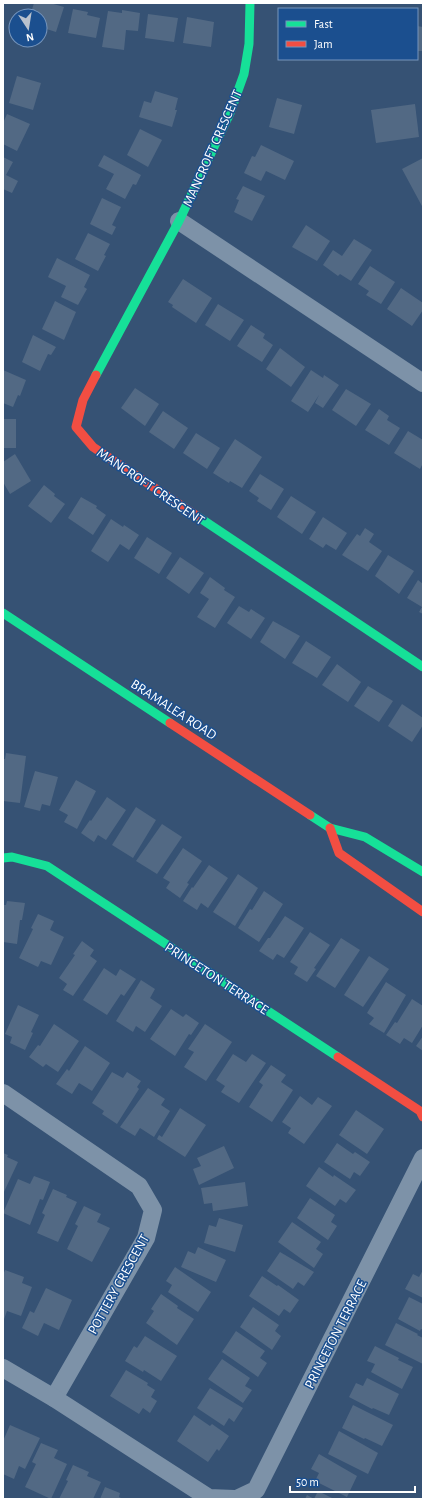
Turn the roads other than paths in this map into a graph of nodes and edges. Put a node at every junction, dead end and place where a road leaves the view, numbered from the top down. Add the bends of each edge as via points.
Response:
1 (250, 3) edge
2 (179, 221) junction
3 (423, 383) edge
4 (3, 613) edge
5 (423, 667) edge
6 (330, 828) junction
7 (3, 858) edge
8 (423, 872) edge
9 (423, 912) edge
10 (3, 1093) edge
11 (423, 1117) edge
12 (423, 1158) edge
13 (3, 1368) edge
14 (54, 1398) junction
15 (235, 1499) edge

1 - 2 street, MANCROFT CRESCENT via 249,44 244,74 230,113
2 - 3 street, MANCROFT CRESCENT
2 - 5 street, MANCROFT CRESCENT via 83,400 76,427 92,447
4 - 6 street, BRAMALEA ROAD
6 - 8 street, BRAMALEA ROAD via 365,837
6 - 9 street via 339,853
7 - 11 street, PRINCETON TERRACE via 12,857 47,866 420,1112
10 - 14 street, POTTERY CRESCENT via 139,1186 153,1210 146,1238
12 - 15 street, PRINCETON TERRACE via 256,1490
13 - 14 street, PRINCETON TERRACE
14 - 15 street, PRINCETON TERRACE via 209,1498

